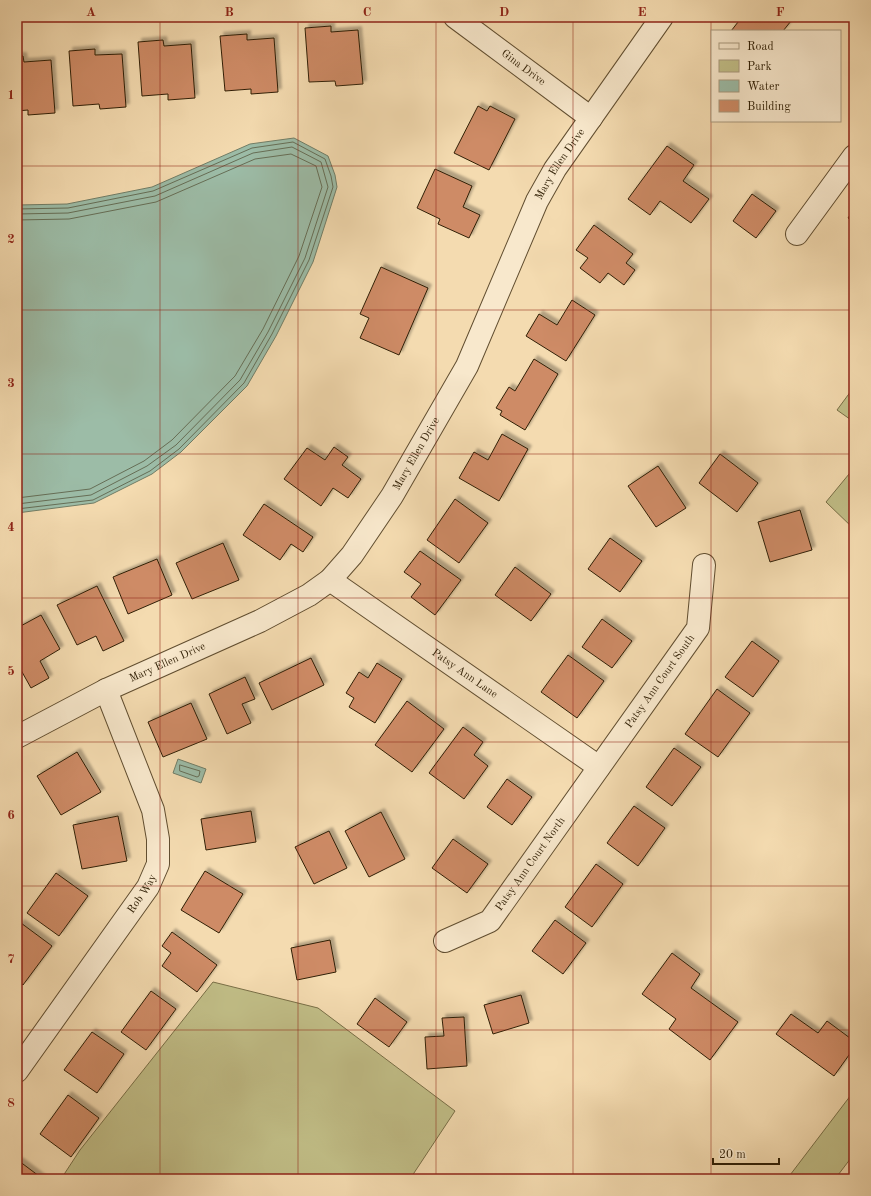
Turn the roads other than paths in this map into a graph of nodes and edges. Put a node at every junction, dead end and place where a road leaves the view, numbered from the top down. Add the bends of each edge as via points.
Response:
1 (455, 17) edge
2 (662, 17) edge
3 (591, 118) junction
4 (854, 156) edge
5 (797, 234) dead end
6 (704, 565) dead end
7 (330, 580) junction
8 (106, 690) junction
9 (17, 737) edge
10 (599, 767) junction
11 (445, 941) dead end
12 (17, 1071) edge

1 - 3 street, Gina Drive
2 - 3 street, Mary Ellen Drive
3 - 7 street, Mary Ellen Drive via 555,169 537,201 467,366 437,420 392,496 352,555
4 - 5 street
6 - 10 street, Patsy Ann Court South via 698,628
7 - 8 street, Mary Ellen Drive via 260,621
7 - 10 street, Patsy Ann Lane
8 - 9 street, Mary Ellen Drive
8 - 12 street, Rob Way via 152,810 158,839 158,864 148,887
10 - 11 street, Patsy Ann Court North via 490,921

